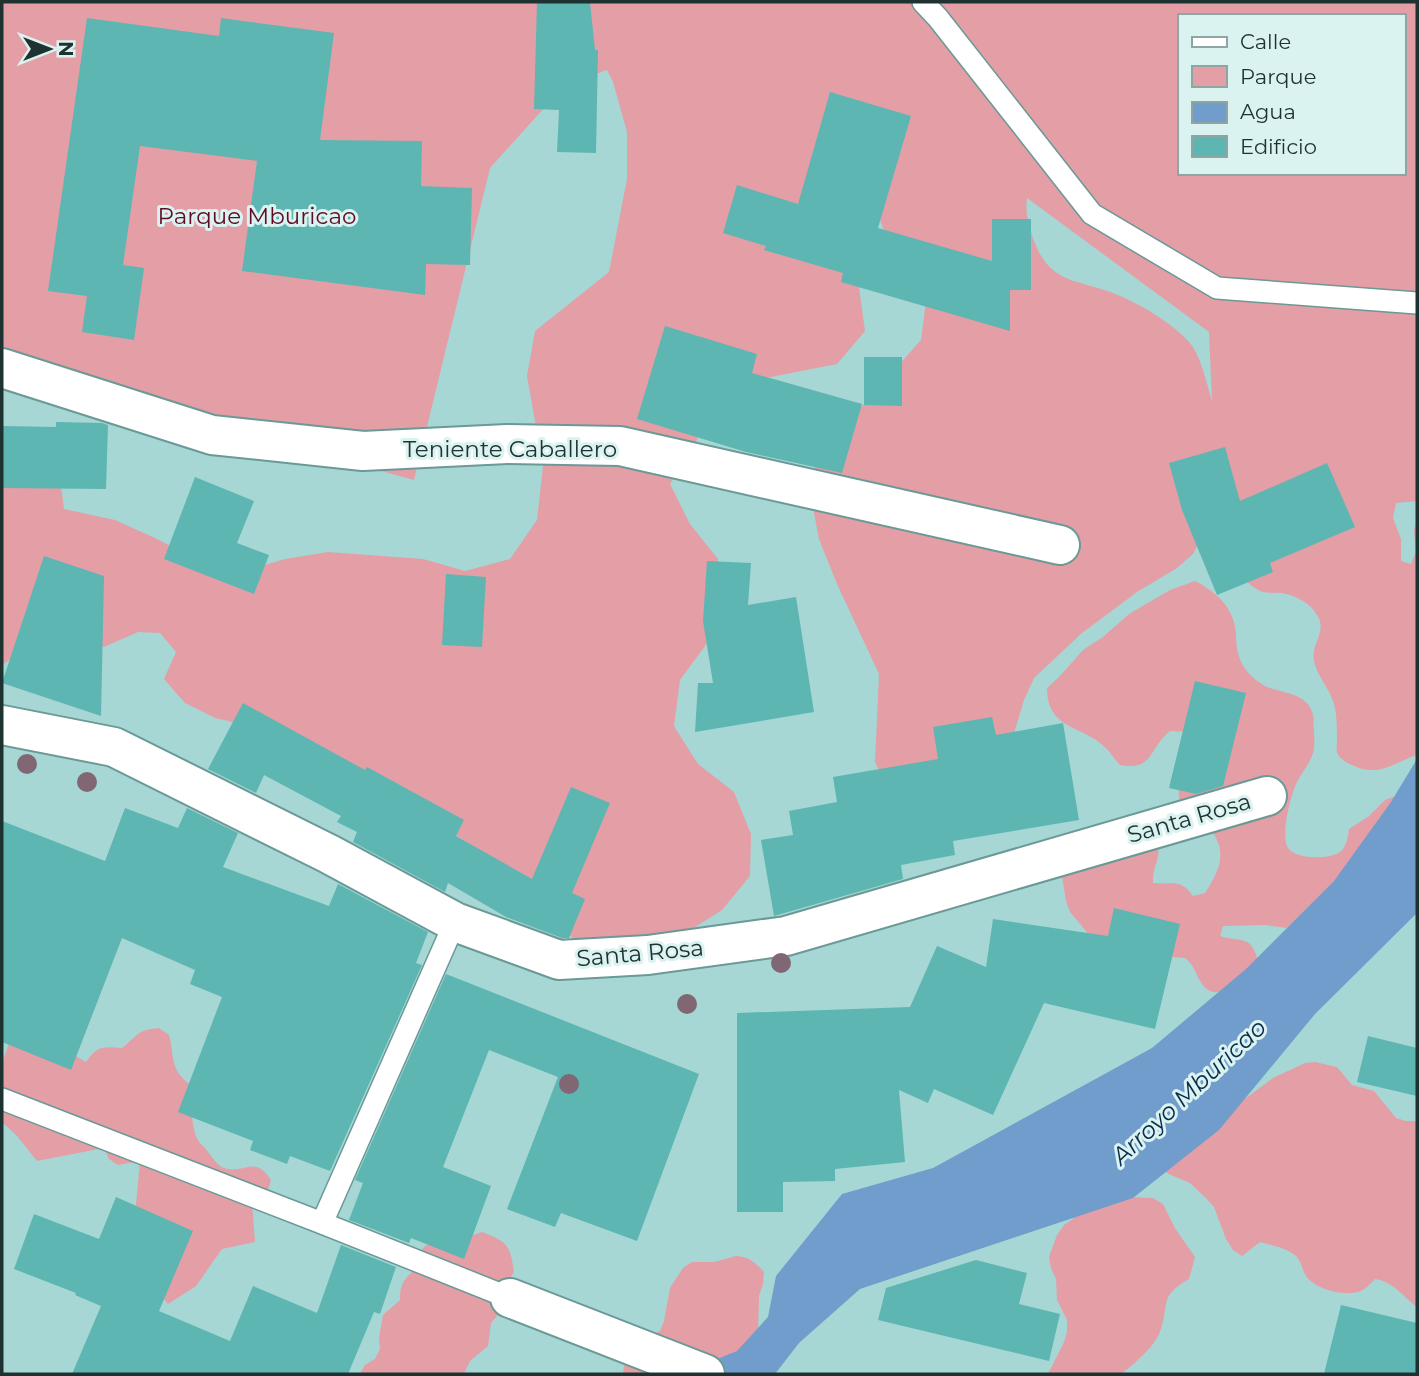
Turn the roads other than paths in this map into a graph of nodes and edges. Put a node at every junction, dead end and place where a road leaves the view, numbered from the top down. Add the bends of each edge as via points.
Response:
1 (923, 2) edge
2 (1417, 303) edge
3 (2, 368) edge
4 (1060, 545) dead end
5 (2, 725) edge
6 (1267, 796) dead end
7 (455, 922) junction
8 (2, 1099) edge
9 (322, 1223) junction
10 (510, 1298) joint
11 (705, 1374) edge

1 - 2 lane via 1091,214 1217,288
3 - 4 street, Teniente Caballero via 212,435 363,451 507,444 620,446
5 - 7 street, Santa Rosa via 114,747
6 - 7 street, Santa Rosa via 786,936 648,955 559,960
7 - 9 lane
8 - 9 lane
9 - 10 lane
10 - 11 street

